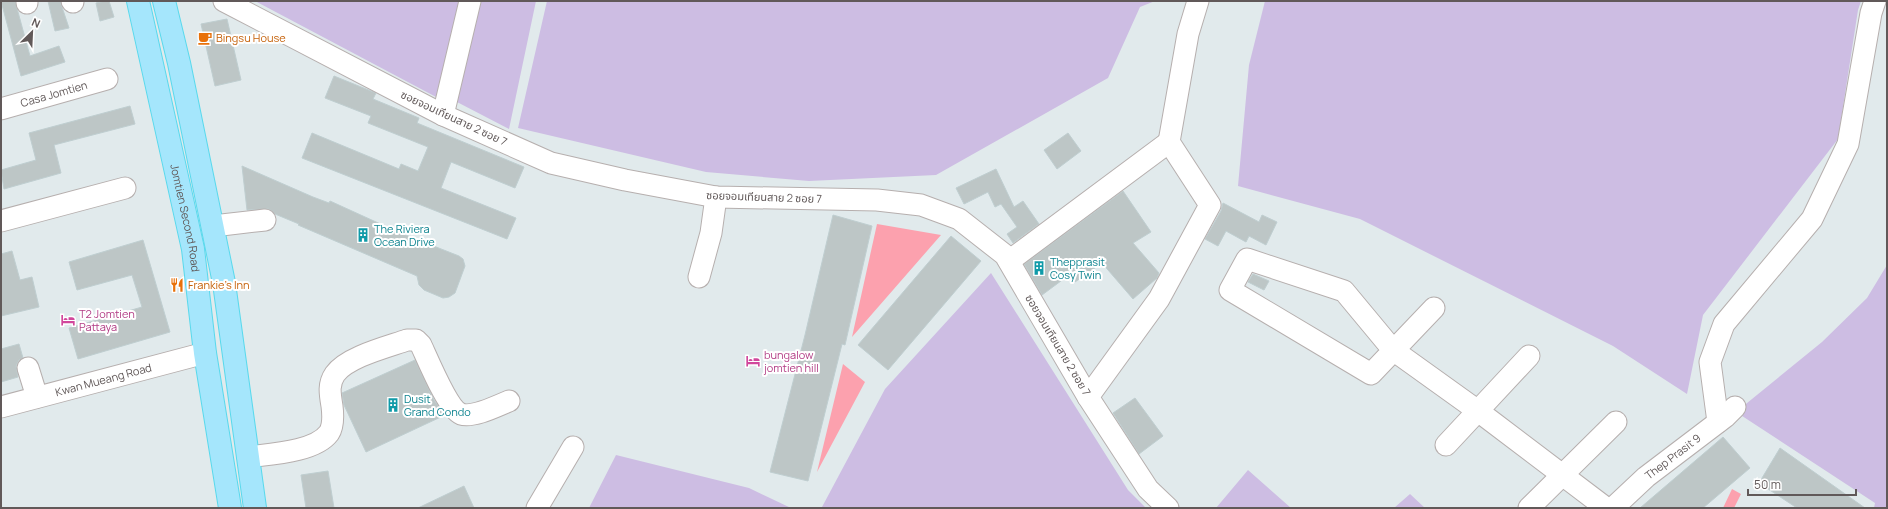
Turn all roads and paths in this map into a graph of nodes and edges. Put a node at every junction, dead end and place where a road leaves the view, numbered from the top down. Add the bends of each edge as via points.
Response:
1 (138, 1) edge
2 (164, 1) edge
3 (224, 1) edge
4 (470, 1) edge
5 (1198, 1) edge
6 (1875, 1) edge
7 (108, 79) dead end
8 (1, 109) edge
9 (443, 115) junction
10 (1168, 142) junction
11 (125, 188) dead end
12 (716, 197) junction
13 (265, 220) dead end
14 (1, 221) edge
15 (213, 226) junction
16 (1009, 261) junction
17 (699, 277) dead end
18 (1434, 308) dead end
19 (1393, 350) junction
20 (205, 353) junction
21 (1529, 356) dead end
22 (28, 368) dead end
23 (38, 397) junction
24 (1088, 397) junction
25 (509, 401) dead end
26 (1735, 406) dead end
27 (1, 407) edge
28 (1478, 411) junction
29 (1616, 422) dead end
30 (1718, 422) junction
31 (1446, 445) dead end
32 (574, 447) dead end
33 (248, 457) junction
34 (1562, 474) junction
35 (230, 508) edge
36 (255, 508) edge
37 (538, 508) edge
38 (1168, 508) edge
39 (1529, 508) edge
40 (1606, 508) edge
41 (1613, 508) edge

1 - 20 main road, Jomtien Second Road via 193,249
2 - 15 main road
3 - 9 street, ซอยจอมเทียนสาย 2 ซอย 7
4 - 9 street
5 - 10 street via 1188,34
6 - 30 street via 1848,144 1812,219 1724,324 1710,362
7 - 8 street, Casa Jomtien
9 - 12 street, ซอยจอมเทียนสาย 2 ซอย 7 via 551,163
10 - 16 street
10 - 24 street via 1210,205 1159,299
11 - 14 street
12 - 16 street, ซอยจอมเทียนสาย 2 ซอย 7 via 877,200 921,205 959,219 1005,255
12 - 17 street via 711,233
13 - 15 street
15 - 33 main road via 224,283
16 - 24 street, ซอยจอมเทียนสาย 2 ซอย 7
18 - 19 street
19 - 19 street via 1344,291 1247,259 1230,290 1371,374
19 - 28 street
20 - 23 street, Kwan Mueang Road
20 - 35 main road, Jomtien Second Road
21 - 28 street
22 - 23 street
23 - 27 street, Kwan Mueang Road
24 - 38 street, ซอยจอมเทียนสาย 2 ซอย 7 via 1148,489
25 - 33 street via 479,413 462,414 452,407 421,345 416,340 406,340 348,363 336,373 329,385 333,419 330,432 319,441 299,450
26 - 30 street, Thep Prasit 9
28 - 31 street
28 - 34 street
29 - 34 street
30 - 41 street, Thep Prasit 9 via 1646,477
32 - 37 street
33 - 36 main road
34 - 39 street
34 - 40 street

